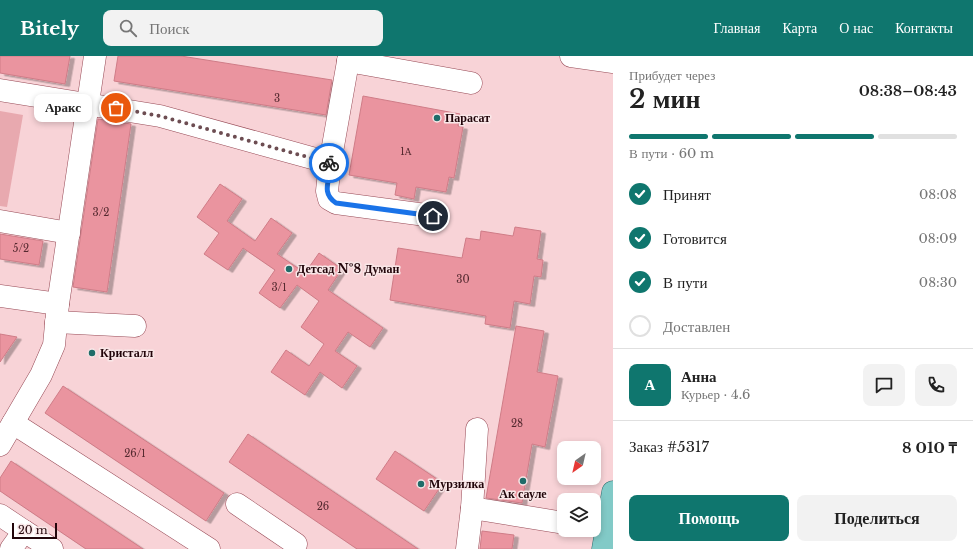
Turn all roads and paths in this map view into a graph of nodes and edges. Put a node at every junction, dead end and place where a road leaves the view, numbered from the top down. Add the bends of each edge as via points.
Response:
1 (95, 56) edge
2 (571, 56) edge
3 (348, 58) edge
4 (613, 62) edge
5 (471, 83) dead end
6 (0, 90) edge
7 (87, 103) junction
8 (330, 163) junction
9 (433, 216) dead end
10 (0, 221) edge
11 (69, 233) junction
12 (0, 296) edge
13 (57, 313) junction
14 (135, 326) dead end
15 (13, 422) junction
16 (477, 429) dead end
17 (0, 445) edge
18 (237, 504) dead end
19 (472, 508) junction
20 (0, 515) edge
21 (557, 522) edge
22 (24, 531) junction
23 (298, 547) edge
24 (11, 549) edge
25 (52, 549) edge
26 (208, 549) edge
27 (467, 549) edge

1 - 7 street
2 - 4 street
3 - 5 street
3 - 8 street
6 - 7 street
7 - 8 street via 160,116
7 - 11 street
8 - 9 street via 327,191 329,198 336,203
10 - 11 street
11 - 13 street
12 - 13 street
13 - 14 street
13 - 15 street via 54,345 42,375
15 - 17 street
15 - 26 street
16 - 19 street
18 - 23 street
19 - 21 street
19 - 27 street
20 - 22 street
22 - 24 street
22 - 25 street

